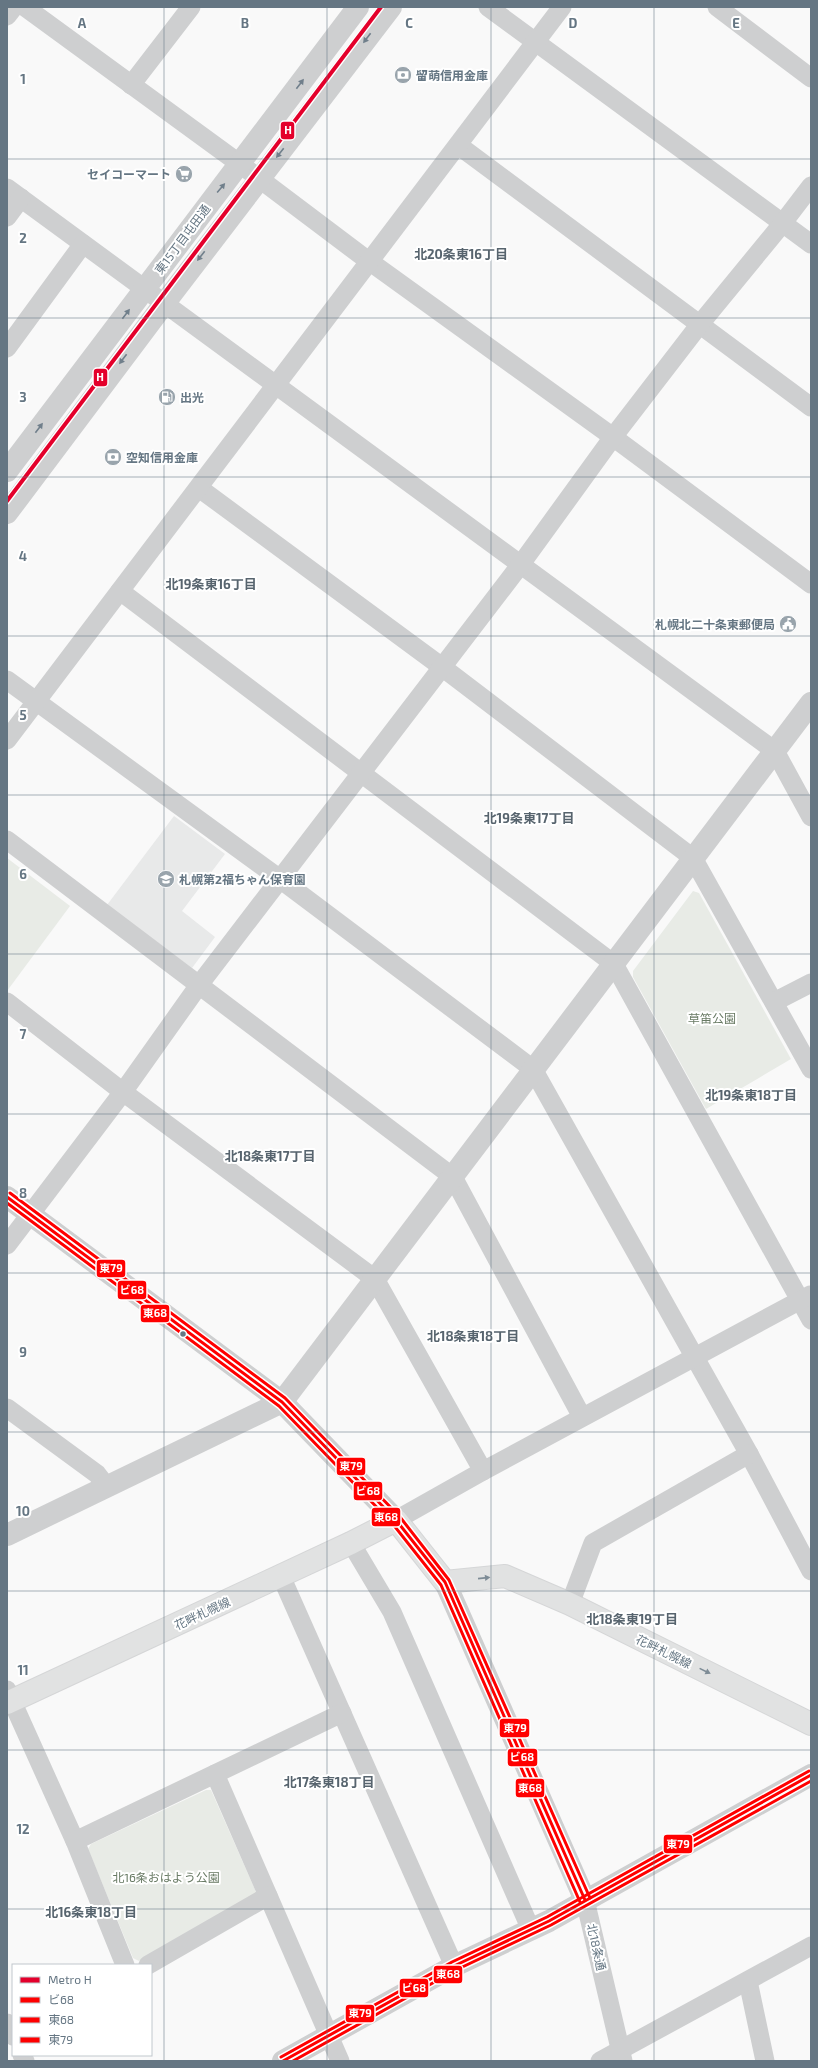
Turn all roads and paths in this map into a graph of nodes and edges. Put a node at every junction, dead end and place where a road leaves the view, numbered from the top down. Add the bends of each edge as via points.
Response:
1 (14, 7) edge
2 (25, 7) edge
3 (191, 7) edge
4 (358, 7) edge
5 (391, 7) edge
6 (488, 7) edge
7 (562, 7) edge
8 (717, 7) edge
9 (7, 16) edge
10 (535, 42) junction
11 (811, 78) edge
12 (131, 85) junction
13 (458, 145) junction
14 (240, 164) junction
15 (260, 179) junction
16 (811, 186) edge
17 (14, 193) edge
18 (7, 217) edge
19 (782, 224) junction
20 (84, 244) junction
21 (811, 244) edge
22 (369, 261) junction
23 (145, 289) junction
24 (164, 304) junction
25 (700, 324) junction
26 (7, 348) edge
27 (276, 386) junction
28 (811, 407) edge
29 (614, 437) junction
30 (11, 457) edge
31 (199, 488) junction
32 (7, 513) edge
33 (521, 564) junction
34 (811, 584) edge
35 (120, 591) junction
36 (442, 667) junction
37 (7, 680) edge
38 (36, 702) junction
39 (811, 703) edge
40 (7, 740) edge
41 (774, 751) junction
42 (362, 773) junction
43 (811, 817) edge
44 (7, 840) edge
45 (693, 858) junction
46 (280, 880) junction
47 (614, 964) junction
48 (811, 983) edge
49 (199, 985) junction
50 (7, 1002) edge
51 (774, 1002) junction
52 (811, 1068) edge
53 (533, 1069) junction
54 (123, 1092) junction
55 (453, 1177) junction
56 (7, 1198) edge
57 (30, 1215) junction
58 (7, 1245) edge
59 (375, 1279) junction
60 (805, 1297) edge
61 (811, 1320) edge
62 (694, 1356) junction
63 (282, 1402) junction
64 (7, 1408) edge
65 (582, 1417) junction
66 (749, 1454) junction
67 (483, 1471) junction
68 (107, 1487) junction
69 (396, 1520) junction
70 (7, 1535) edge
71 (351, 1543) junction
72 (811, 1571) edge
73 (281, 1576) junction
74 (445, 1582) junction
75 (570, 1604) junction
76 (9, 1698) edge
77 (342, 1713) junction
78 (811, 1724) edge
79 (215, 1774) junction
80 (811, 1774) edge
81 (75, 1841) junction
82 (268, 1896) junction
83 (585, 1900) junction
84 (531, 1930) junction
85 (811, 1946) edge
86 (126, 1964) edge
87 (150, 1964) edge
88 (454, 1966) junction
89 (748, 1980) junction
90 (7, 2023) edge
91 (12, 2034) edge
92 (329, 2036) junction
93 (622, 2055) edge
94 (283, 2061) edge
95 (340, 2061) edge
96 (600, 2061) edge
97 (765, 2061) edge

1 - 9 street
2 - 12 street
3 - 12 street
14 -> 4 street, 東15丁目屯田通
5 -> 15 street, 東15丁目屯田通
6 - 10 street
7 - 10 street
8 - 11 street
10 - 13 street
10 - 19 street
12 - 14 street
13 - 22 street
13 - 25 street
14 - 15 street
23 -> 14 street, 東15丁目屯田通
15 - 22 street
15 -> 24 street, 東15丁目屯田通
16 - 19 street
17 - 18 street
17 - 20 street
19 - 21 street
19 - 25 street
20 - 23 street
20 - 26 street
22 - 27 street
22 - 29 street
23 - 24 street
30 -> 23 street, 東15丁目屯田通
24 - 27 street
24 -> 32 street, 東15丁目屯田通
25 - 28 street
25 - 29 street
27 - 31 street
27 - 33 street
29 - 33 street
29 - 34 street
31 - 35 street
31 - 36 street
33 - 36 street
33 - 41 street
35 - 38 street
35 - 42 street
36 - 42 street
36 - 45 street
37 - 38 street
38 - 40 street
38 - 46 street
39 - 41 street
41 - 43 street
41 - 45 street
42 - 46 street
42 - 47 street
44 - 49 street
45 - 47 street
45 - 51 street
46 - 49 street
46 - 53 street
47 - 53 street
47 - 60 street
48 - 51 street
49 - 54 street
49 - 55 street
50 - 54 street
51 - 52 street
53 - 55 street
53 - 62 street
54 - 57 street
54 - 59 street
55 - 59 street
55 - 65 street
56 - 57 street, 北18条通
57 - 58 street
57 - 63 street, 北18条通
59 - 63 street
59 - 67 street
60 - 61 street
60 - 62 street
62 - 65 street
62 - 66 street
63 - 68 street
63 - 69 street, 北18条通
64 - 68 street via 97,1474
65 - 67 street
66 - 72 street
66 - 75 street via 593,1543
67 - 69 street
68 - 70 street
69 - 71 main road, 花畔札幌線
69 - 74 main road, 北18条通
71 - 73 main road, 花畔札幌線
71 - 84 street via 392,1612
73 - 76 main road, 花畔札幌線
73 - 77 street
74 -> 75 main road, 花畔札幌線 via 505,1576
74 - 83 street, 北18条通
75 -> 78 main road, 花畔札幌線
76 - 81 street
77 - 79 street
77 - 88 street
79 - 81 street
79 - 82 street
80 - 83 street
81 - 86 street
82 - 87 street
82 - 92 street
83 - 84 street
83 - 93 street, 北18条通
84 - 88 street
85 - 89 street
88 - 92 street
89 - 93 street
89 - 97 street
90 - 91 street
92 - 94 street
92 - 95 street
93 - 96 street

